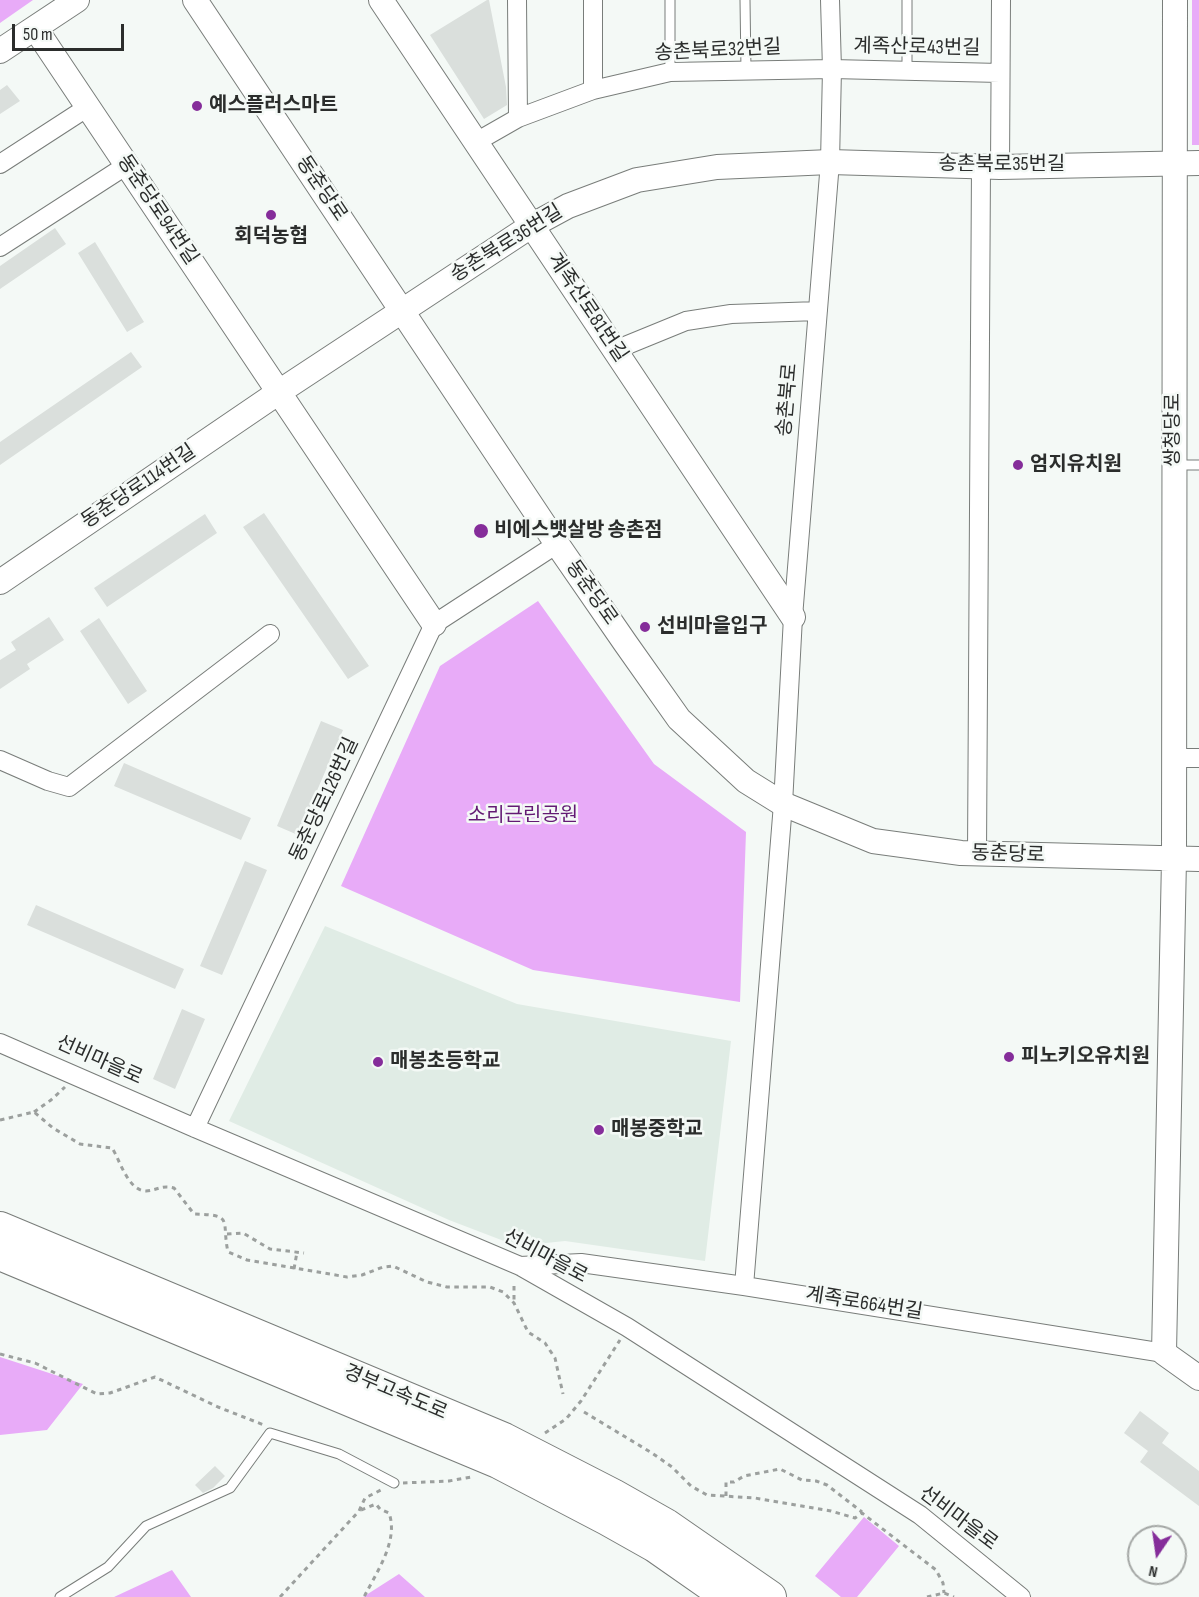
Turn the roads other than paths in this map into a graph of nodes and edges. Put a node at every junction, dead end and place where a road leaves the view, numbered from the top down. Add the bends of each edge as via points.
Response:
1 (77, 0) edge
2 (195, 0) edge
3 (381, 0) edge
4 (517, 0) edge
5 (593, 0) edge
6 (670, 0) edge
7 (746, 0) edge
8 (830, 0) edge
9 (907, 0) edge
10 (1000, 0) edge
11 (1175, 0) edge
12 (35, 28) junction
13 (0, 51) edge
14 (832, 69) junction
15 (746, 70) junction
16 (907, 70) junction
17 (670, 72) junction
18 (1000, 73) junction
19 (593, 90) junction
20 (87, 107) junction
21 (518, 118) junction
22 (476, 142) junction
23 (830, 162) junction
24 (1175, 163) junction
25 (1199, 163) edge
26 (0, 164) edge
27 (127, 165) junction
28 (990, 166) junction
29 (531, 225) junction
30 (0, 247) edge
31 (402, 309) junction
32 (818, 311) junction
33 (615, 350) junction
34 (279, 392) junction
35 (1174, 465) junction
36 (1199, 465) edge
37 (557, 544) junction
38 (0, 582) edge
39 (793, 617) junction
40 (434, 624) junction
41 (270, 634) dead end
42 (1174, 758) junction
43 (1199, 758) edge
44 (0, 760) edge
45 (783, 804) junction
46 (977, 854) junction
47 (1174, 859) junction
48 (1199, 859) edge
49 (0, 1043) edge
50 (195, 1128) junction
51 (0, 1228) edge
52 (0, 1254) edge
53 (520, 1266) junction
54 (744, 1286) junction
55 (1164, 1353) junction
56 (1199, 1378) edge
57 (394, 1483) road end
58 (60, 1597) edge
59 (728, 1597) edge
60 (770, 1597) edge
61 (1022, 1597) edge

1 - 12 main road
2 - 31 main road, 동춘당로
3 - 22 main road, 계족산로81번길
4 - 21 street
5 - 19 street
6 - 17 lane
7 - 15 lane
8 - 14 street, 송촌북로
9 - 16 lane
10 - 18 street, 계족산로43번길
11 - 24 main road, 쌍청당로
12 - 13 main road
12 - 20 main road, 동춘당로94번길
14 - 15 street, 송촌북로32번길
14 - 16 street, 계족산로43번길
14 - 23 street, 송촌북로
15 - 17 street, 송촌북로32번길
16 - 18 street, 계족산로43번길
17 - 19 street, 송촌북로32번길
18 - 28 street, 계족산로43번길
19 - 21 street, 송촌북로32번길
20 - 26 street
20 - 27 main road, 동춘당로94번길
21 - 22 street, 송촌북로32번길
22 - 29 main road, 계족산로81번길
23 - 28 main road, 송촌북로35번길
23 - 29 main road, 송촌북로36번길 via 717,167 637,180 568,206
23 - 32 street, 송촌북로
24 - 25 main road, 송촌북로35번길
24 - 28 main road, 송촌북로35번길
24 - 35 main road, 쌍청당로
27 - 30 street
27 - 34 main road, 동춘당로94번길
28 - 46 street, 계족산로43번길
29 - 31 main road, 송촌북로36번길
29 - 33 main road, 계족산로81번길
31 - 34 main road, 동춘당로114번길
31 - 37 main road, 동춘당로
32 - 33 street via 731,314 686,321
32 - 39 street, 송촌북로
33 - 39 main road, 계족산로81번길
34 - 38 main road, 동춘당로114번길
34 - 40 main road
35 - 36 lane
35 - 42 main road, 쌍청당로
37 - 40 street
37 - 45 main road, 동춘당로 via 679,719 746,781
39 - 45 street, 송촌북로
40 - 50 street, 동춘당로126번길
41 - 44 street via 69,787
42 - 43 street
42 - 47 main road, 쌍청당로
45 - 46 main road, 동춘당로 via 873,841
45 - 54 street, 송촌북로
46 - 47 main road, 동춘당로
47 - 48 main road, 동춘당로
47 - 55 main road, 쌍청당로
49 - 50 street, 선비마을로
50 - 53 street, 선비마을로
51 - 60 highway, 경부고속도로 via 504,1439 666,1525
52 - 59 highway, 경부고속도로 via 498,1462 655,1546
53 - 54 street, 계족로664번길 via 581,1263
53 - 61 street, 선비마을로 via 627,1328 920,1515
54 - 55 street, 계족로664번길
55 - 56 main road, 계족로664번길
57 - 58 lane via 339,1454 270,1433 230,1488 146,1526 108,1567

